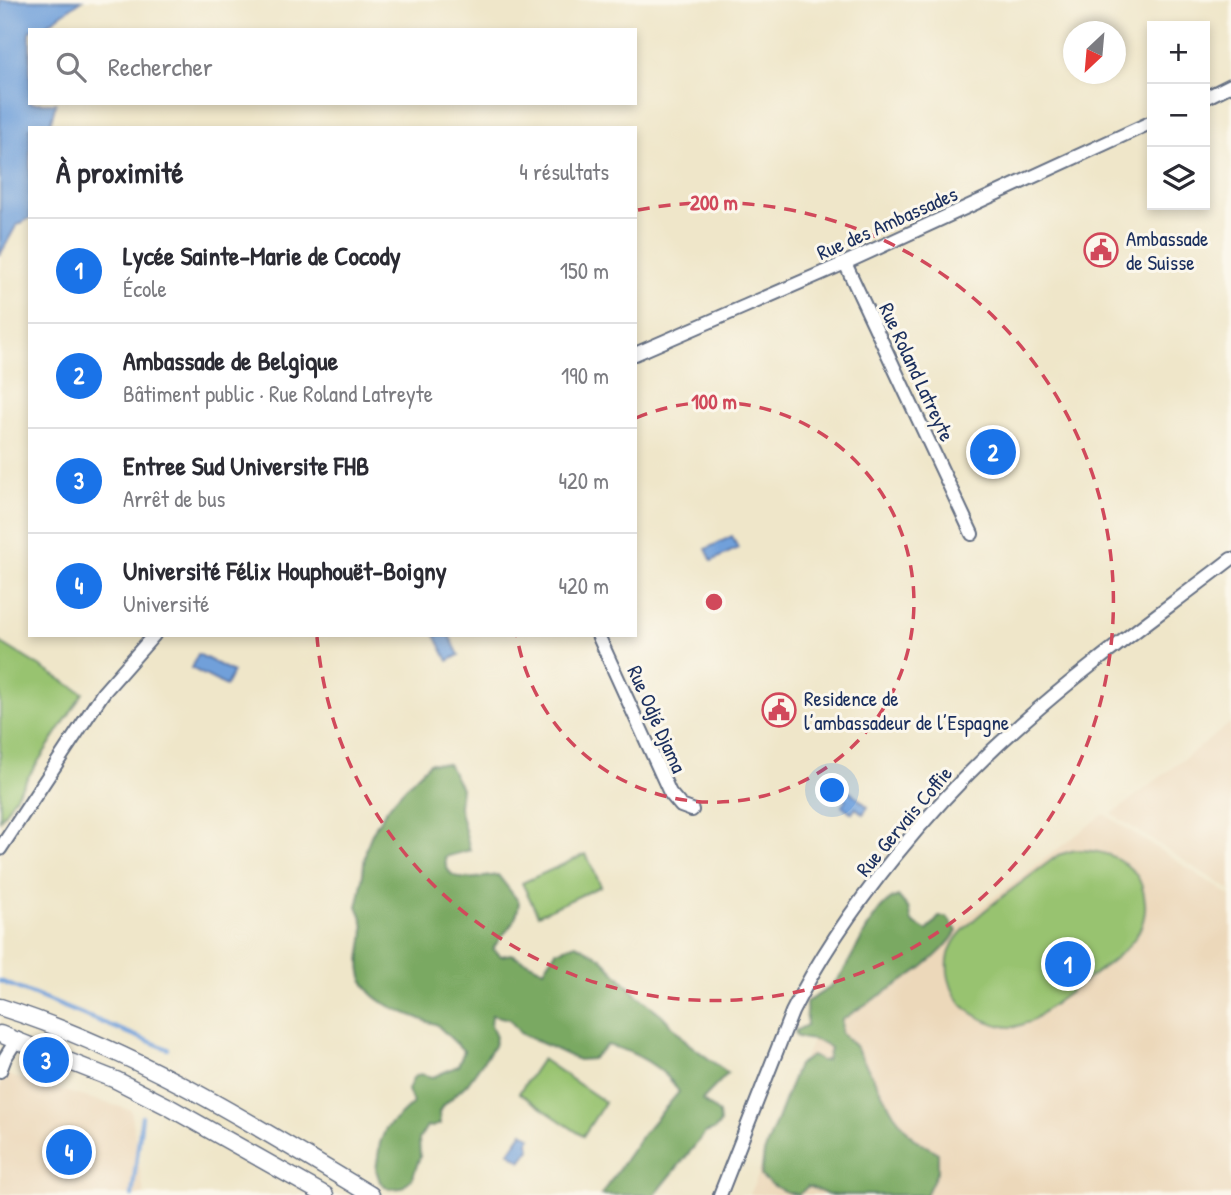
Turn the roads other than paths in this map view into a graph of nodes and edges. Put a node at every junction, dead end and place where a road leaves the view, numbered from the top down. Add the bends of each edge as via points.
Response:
1 (1231, 85) edge
2 (1210, 96) edge
3 (1147, 124) edge
4 (845, 263) junction
5 (637, 353) edge
6 (972, 534) dead end
7 (1231, 559) edge
8 (152, 637) edge
9 (599, 637) edge
10 (692, 810) dead end
11 (0, 849) edge
12 (0, 1007) edge
13 (0, 1034) edge
14 (17, 1039) junction
15 (0, 1071) edge
16 (325, 1195) edge
17 (371, 1195) edge
18 (720, 1195) edge

1 - 2 street
3 - 4 street, Rue des Ambassades
4 - 5 street, Rue des Ambassades
4 - 6 street, Rue Roland Latreyte
7 - 18 street, Rue Gervais Coffie via 1022,723 903,847 805,986
8 - 11 street via 103,693
9 - 10 street, Rue Odjé Djama via 670,793 681,806
12 - 17 main road via 81,1036 183,1085
13 - 14 main road
14 - 15 street
14 - 16 main road via 116,1080

